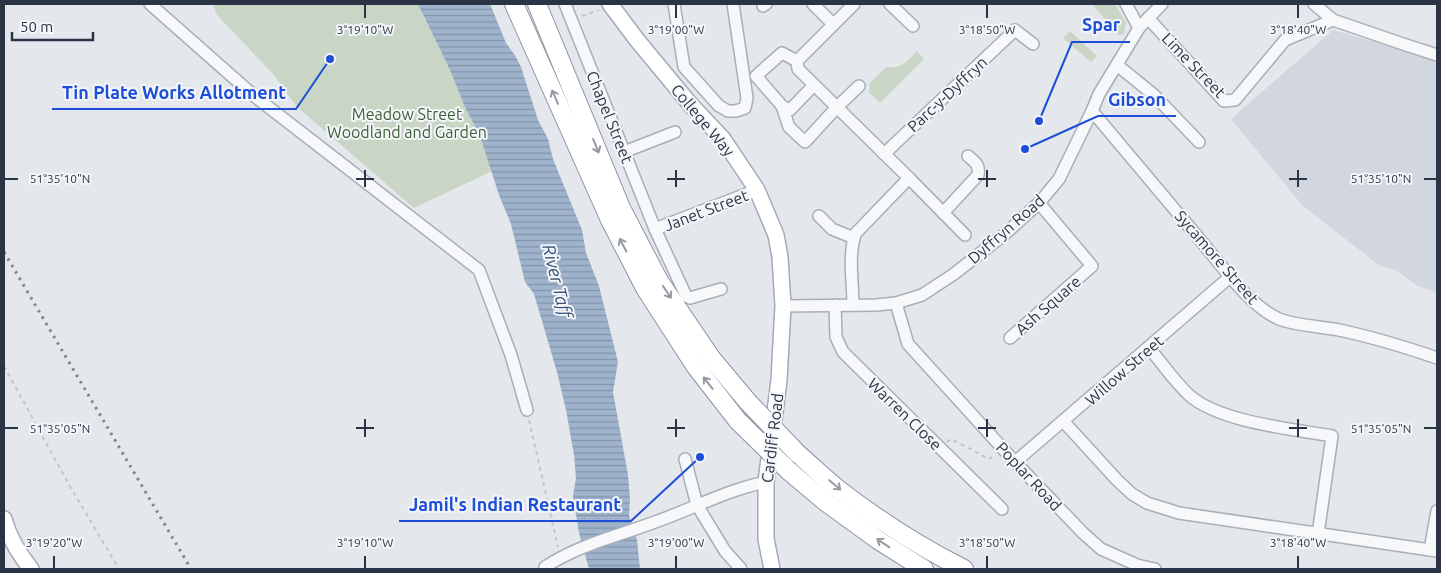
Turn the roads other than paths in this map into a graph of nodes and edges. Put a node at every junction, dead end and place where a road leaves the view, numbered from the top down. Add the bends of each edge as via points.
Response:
1 (150, 4) edge
2 (514, 4) edge
3 (537, 4) edge
4 (565, 4) edge
5 (674, 4) edge
6 (734, 4) edge
7 (813, 4) edge
8 (854, 4) edge
9 (890, 4) edge
10 (1126, 4) edge
11 (1162, 4) edge
12 (610, 5) edge
13 (1320, 5) edge
14 (1148, 18) junction
15 (1333, 20) junction
16 (833, 24) junction
17 (913, 26) dead end
18 (1139, 28) junction
19 (1033, 44) dead end
20 (1437, 54) edge
21 (797, 61) junction
22 (1117, 65) junction
23 (814, 85) junction
24 (858, 86) dead end
25 (782, 106) junction
26 (837, 107) junction
27 (1092, 111) junction
28 (676, 132) dead end
29 (1199, 142) dead end
30 (624, 152) junction
31 (884, 154) junction
32 (968, 156) dead end
33 (909, 178) junction
34 (757, 190) junction
35 (1039, 203) junction
36 (943, 213) junction
37 (819, 216) dead end
38 (655, 229) junction
39 (965, 235) dead end
40 (854, 238) junction
41 (1231, 276) junction
42 (721, 289) dead end
43 (896, 303) junction
44 (836, 305) junction
45 (853, 305) junction
46 (783, 306) junction
47 (1010, 338) dead end
48 (1149, 348) junction
49 (1437, 358) edge
50 (527, 410) road end
51 (1064, 422) junction
52 (685, 458) dead end
53 (1015, 462) junction
54 (766, 482) junction
55 (697, 505) junction
56 (1002, 509) dead end
57 (1437, 510) edge
58 (4, 519) edge
59 (1318, 534) junction
60 (1434, 551) edge
61 (546, 568) edge
62 (30, 569) edge
63 (741, 569) edge
64 (772, 569) edge
65 (924, 569) edge
66 (964, 569) edge
67 (1155, 569) edge

1 - 50 street via 253,95 479,270 511,355
65 -> 2 highway, bridge via 826,503 789,471 738,421 696,367 645,288 610,220
3 -> 66 highway, bridge via 621,208 659,281 712,359 798,454 837,488 889,526
4 - 30 street, Chapel Street
5 - 6 street via 684,67 719,106 736,111 745,108 747,98
7 - 16 street
8 - 16 street
9 - 17 street
10 - 18 street
11 - 14 street, Dyffryn Road
12 - 34 main road, College Way via 636,40 723,139
13 - 15 street
14 - 15 street, Lime Street via 1224,100 1235,100 1285,40
14 - 18 street, Dyffryn Road
15 - 20 street
16 - 21 street
18 - 22 street, Dyffryn Road
19 - 31 street, Parc-y-Dyffryn via 1015,30
21 - 23 street via 798,69
21 - 25 street via 782,53 756,76
22 - 27 street, Dyffryn Road
22 - 29 street via 1154,95
23 - 25 street via 790,110
23 - 26 street
24 - 26 street
25 - 26 street via 789,127 805,142
26 - 31 street
27 - 35 street, Dyffryn Road via 1059,178
27 - 41 street, Sycamore Street
28 - 30 street
30 - 38 street, Chapel Street
31 - 33 street
32 - 36 street via 978,164 978,175
33 - 36 street
33 - 40 street
34 - 38 street, Janet Street
34 - 46 main road, College Way via 776,235
35 - 43 street, Dyffryn Road via 954,274 922,295
35 - 47 street, Ash Square via 1092,266
36 - 39 street
37 - 40 street via 832,229
38 - 42 street, Chapel Street via 687,297
40 - 45 street via 851,258
41 - 48 street, Willow Street
41 - 49 street, Sycamore Street via 1255,303 1280,319 1356,334
43 - 45 street, Dyffryn Road
43 - 53 street, Poplar Road via 908,344
44 - 45 street, Dyffryn Road
44 - 46 street, Dyffryn Road
44 - 56 street, Warren Close via 836,337 842,352
46 - 54 main road, Cardiff Road via 779,380
48 - 51 street, Willow Street
48 - 59 street via 1190,396 1211,408 1253,422 1332,436
51 - 53 street, Willow Street
51 - 59 street via 1117,480 1147,503 1179,513
52 - 55 street
53 - 67 street, Poplar Road via 1101,549 1136,565
54 - 55 street
54 - 64 main road, Cardiff Road via 766,538
55 - 61 street via 561,556
55 - 63 street
57 - 60 street
58 - 62 main road via 18,552
59 - 60 street

